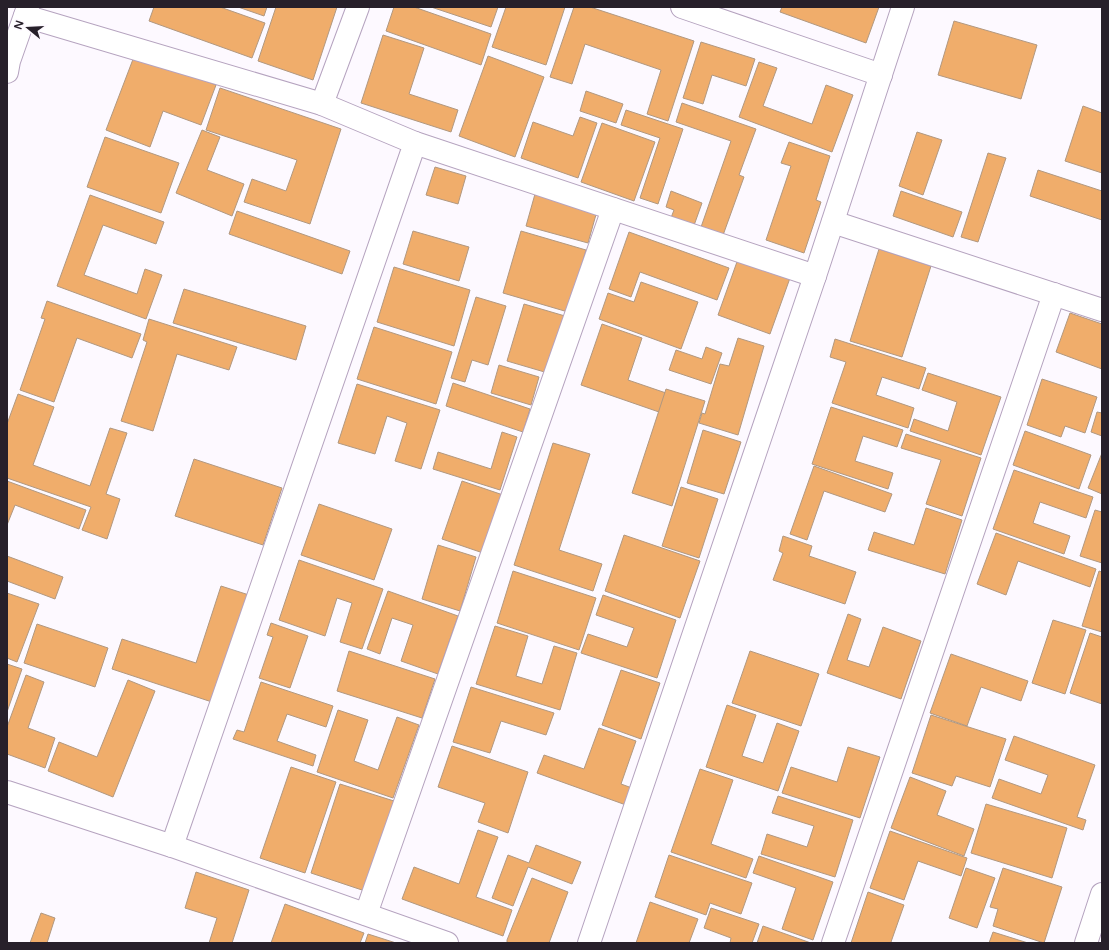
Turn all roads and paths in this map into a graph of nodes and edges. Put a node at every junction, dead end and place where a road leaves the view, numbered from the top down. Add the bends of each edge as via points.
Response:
1 (358, 7) edge
2 (682, 7) edge
3 (904, 7) edge
4 (26, 12) edge
5 (7, 72) edge
6 (881, 75) junction
7 (322, 104) junction
8 (415, 143) junction
9 (612, 209) junction
10 (833, 222) junction
11 (815, 276) junction
12 (1054, 294) junction
13 (1102, 310) edge
14 (7, 792) edge
15 (172, 846) junction
16 (1102, 894) edge
17 (366, 914) junction
18 (447, 943) edge
19 (589, 943) edge
20 (833, 943) edge
21 (1086, 943) edge

1 - 7 street
2 - 6 street
3 - 6 street
4 - 5 street
4 - 7 street
6 - 10 street
7 - 8 street
8 - 9 street
8 - 15 street
9 - 11 street
9 - 17 street
10 - 11 street
10 - 12 street
11 - 19 street
12 - 13 street
12 - 20 street
14 - 15 street
15 - 17 street
16 - 21 street
17 - 18 street

